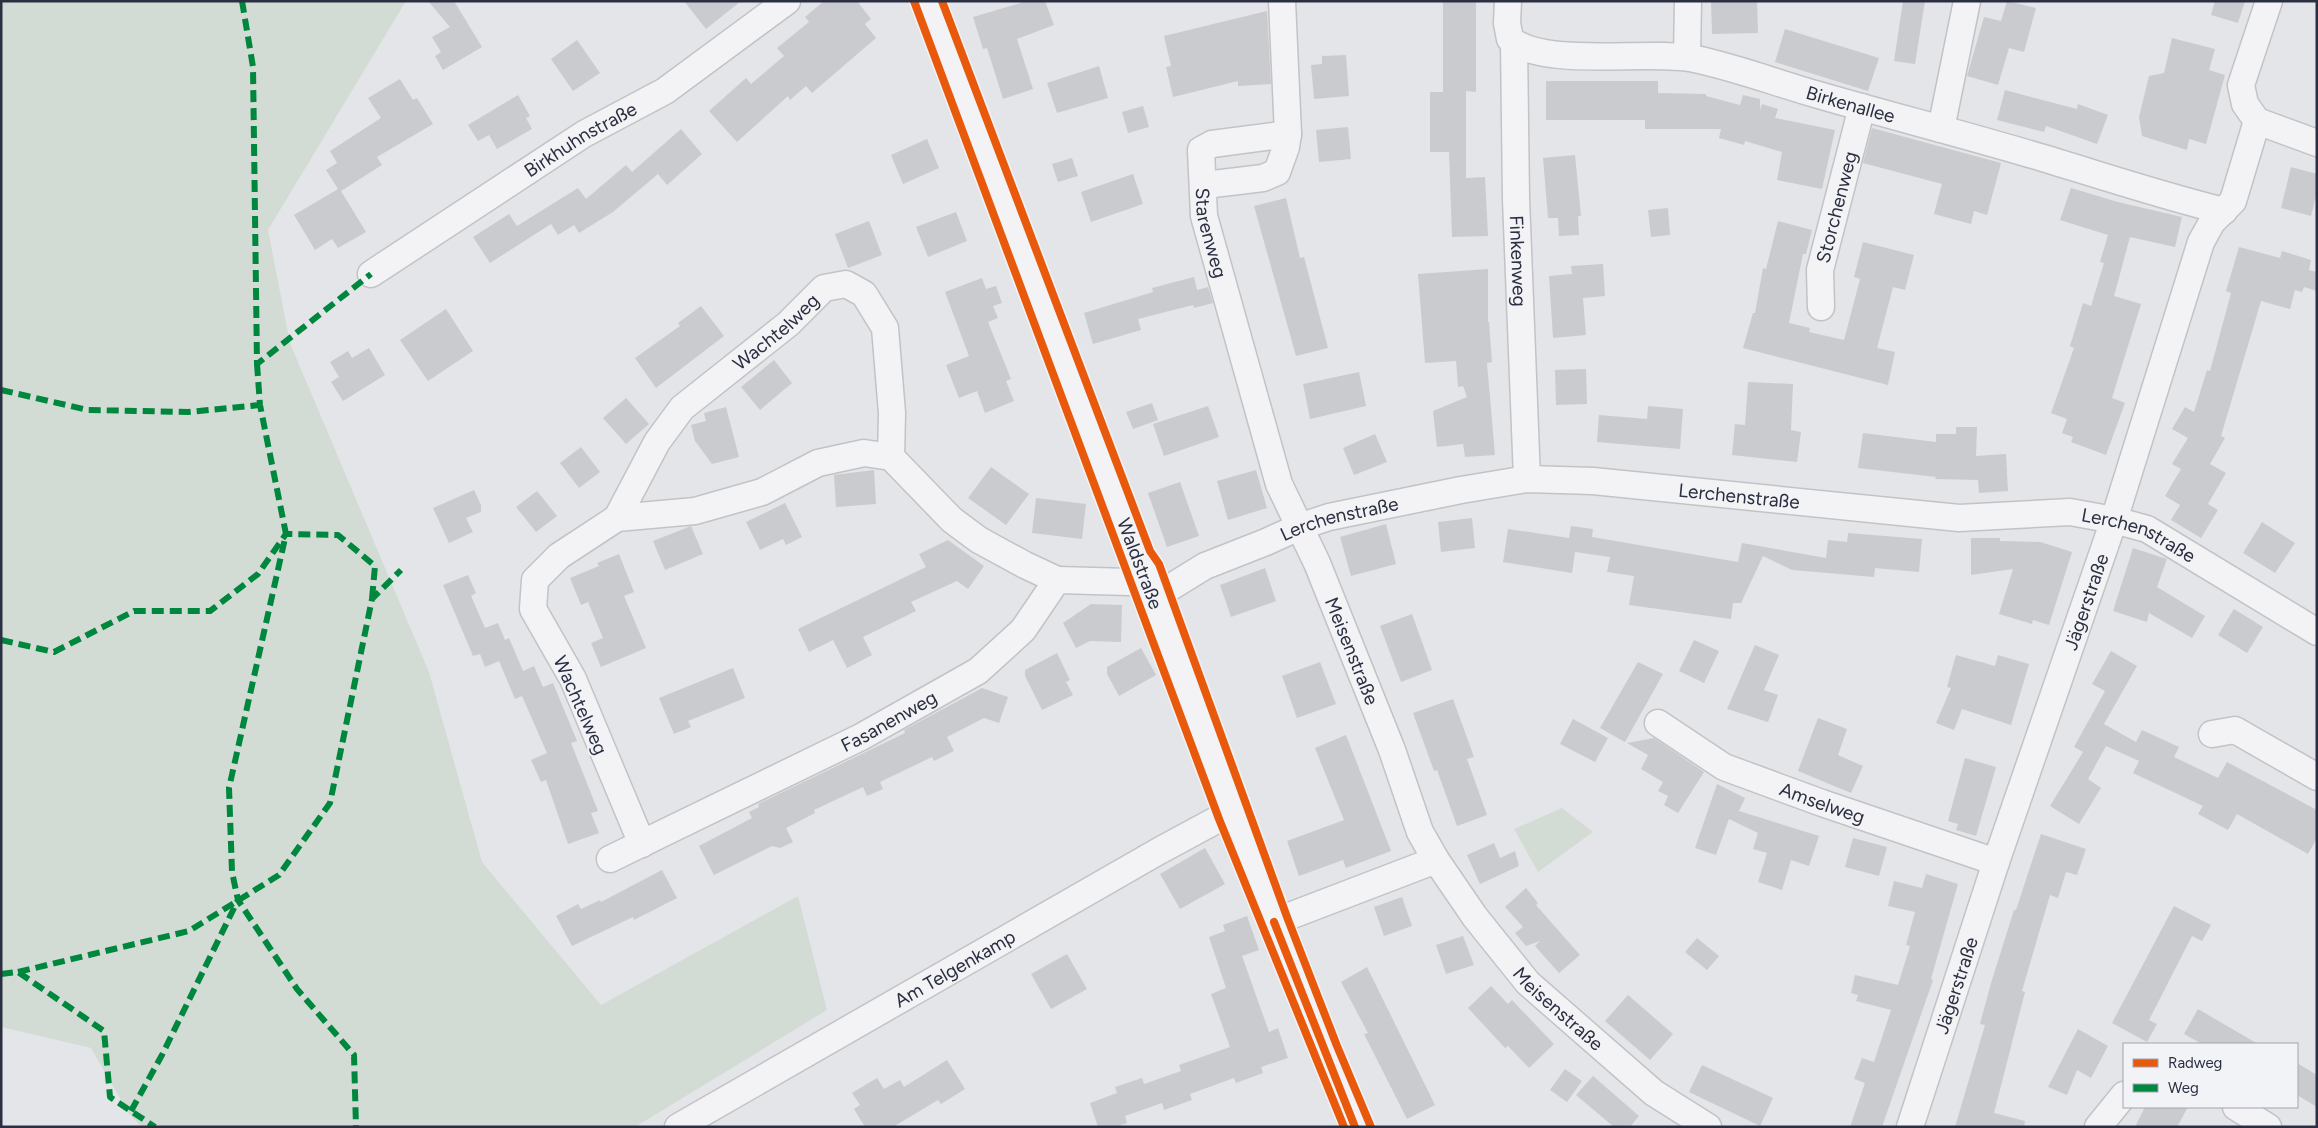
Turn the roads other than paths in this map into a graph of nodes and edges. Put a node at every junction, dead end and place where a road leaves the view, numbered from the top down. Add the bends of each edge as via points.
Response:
1 (787, 1) edge
2 (1282, 1) edge
3 (1508, 1) edge
4 (1688, 1) edge
5 (1966, 1) edge
6 (2269, 1) edge
7 (930, 2) edge
8 (1514, 43) junction
9 (1687, 57) junction
10 (1862, 107) junction
11 (2257, 121) junction
12 (1941, 129) junction
13 (1288, 134) junction
14 (2317, 143) edge
15 (1204, 185) junction
16 (2224, 211) junction
17 (371, 274) dead end
18 (1821, 306) dead end
19 (891, 457) junction
20 (1527, 479) junction
21 (618, 518) junction
22 (2114, 520) junction
23 (1299, 527) junction
24 (1058, 580) junction
25 (1149, 588) junction
26 (2317, 632) edge
27 (1658, 722) dead end
28 (2212, 734) dead end
29 (2317, 777) edge
30 (1233, 811) junction
31 (642, 844) junction
32 (610, 859) dead end
33 (1436, 860) junction
34 (1996, 862) junction
35 (1274, 922) junction
36 (2123, 1096) edge
37 (2237, 1108) edge
38 (2262, 1125) edge
39 (678, 1127) edge
40 (1355, 1127) edge
41 (1708, 1127) edge
42 (1910, 1127) edge
43 (2098, 1127) edge

1 - 17 street, Birkhuhnstraße via 666,91 584,134
2 - 13 street
3 - 8 street via 1507,23
4 - 9 street
5 - 12 street
6 - 11 street via 2241,85 2245,104
7 - 25 street, Waldstraße
8 - 9 street, Birkenallee via 1550,54
8 - 20 street, Finkenweg via 1516,199
9 - 10 street, Birkenallee
10 - 12 street, Birkenallee
10 - 18 street, Storchenweg via 1820,270
11 - 14 street
11 - 16 street, Jägerstraße via 2233,201
12 - 16 street, Birkenallee
13 - 15 street via 1277,172 1263,178
13 - 15 street, Starenweg via 1212,144 1201,150
15 - 23 street, Starenweg via 1204,216 1279,484
16 - 22 street, Jägerstraße via 2212,222 2202,242
19 - 21 street, Wachtelweg via 864,453 818,463 762,492 695,511
19 - 21 street, Wachtelweg via 892,413 884,328 864,294 846,284 824,288 788,324 682,408 657,442
19 - 24 street via 952,520 1025,565
20 - 22 street, Lerchenstraße via 1593,481 1959,518 2070,512
20 - 23 street, Lerchenstraße via 1328,517
21 - 31 street, Wachtelweg via 559,556 535,580 533,609 573,678
22 - 26 street, Lerchenstraße via 2147,530
22 - 34 street, Jägerstraße
23 - 25 street, Lerchenstraße
23 - 33 street, Meisenstraße via 1317,563 1392,750 1420,832
24 - 25 street via 1129,582
24 - 31 street, Fasanenweg via 1023,630 978,671 861,737
25 - 30 street, Waldstraße
27 - 34 street, Amselweg via 1724,767
28 - 29 street via 2235,730
30 - 35 street, Waldstraße
30 - 39 street, Am Telgenkamp
31 - 32 street, Fasanenweg
33 - 35 street
33 - 41 street, Meisenstraße via 1475,917 1528,983 1654,1093
34 - 42 street, Jägerstraße
35 - 40 street, Waldstraße
36 - 43 street
37 - 38 street

